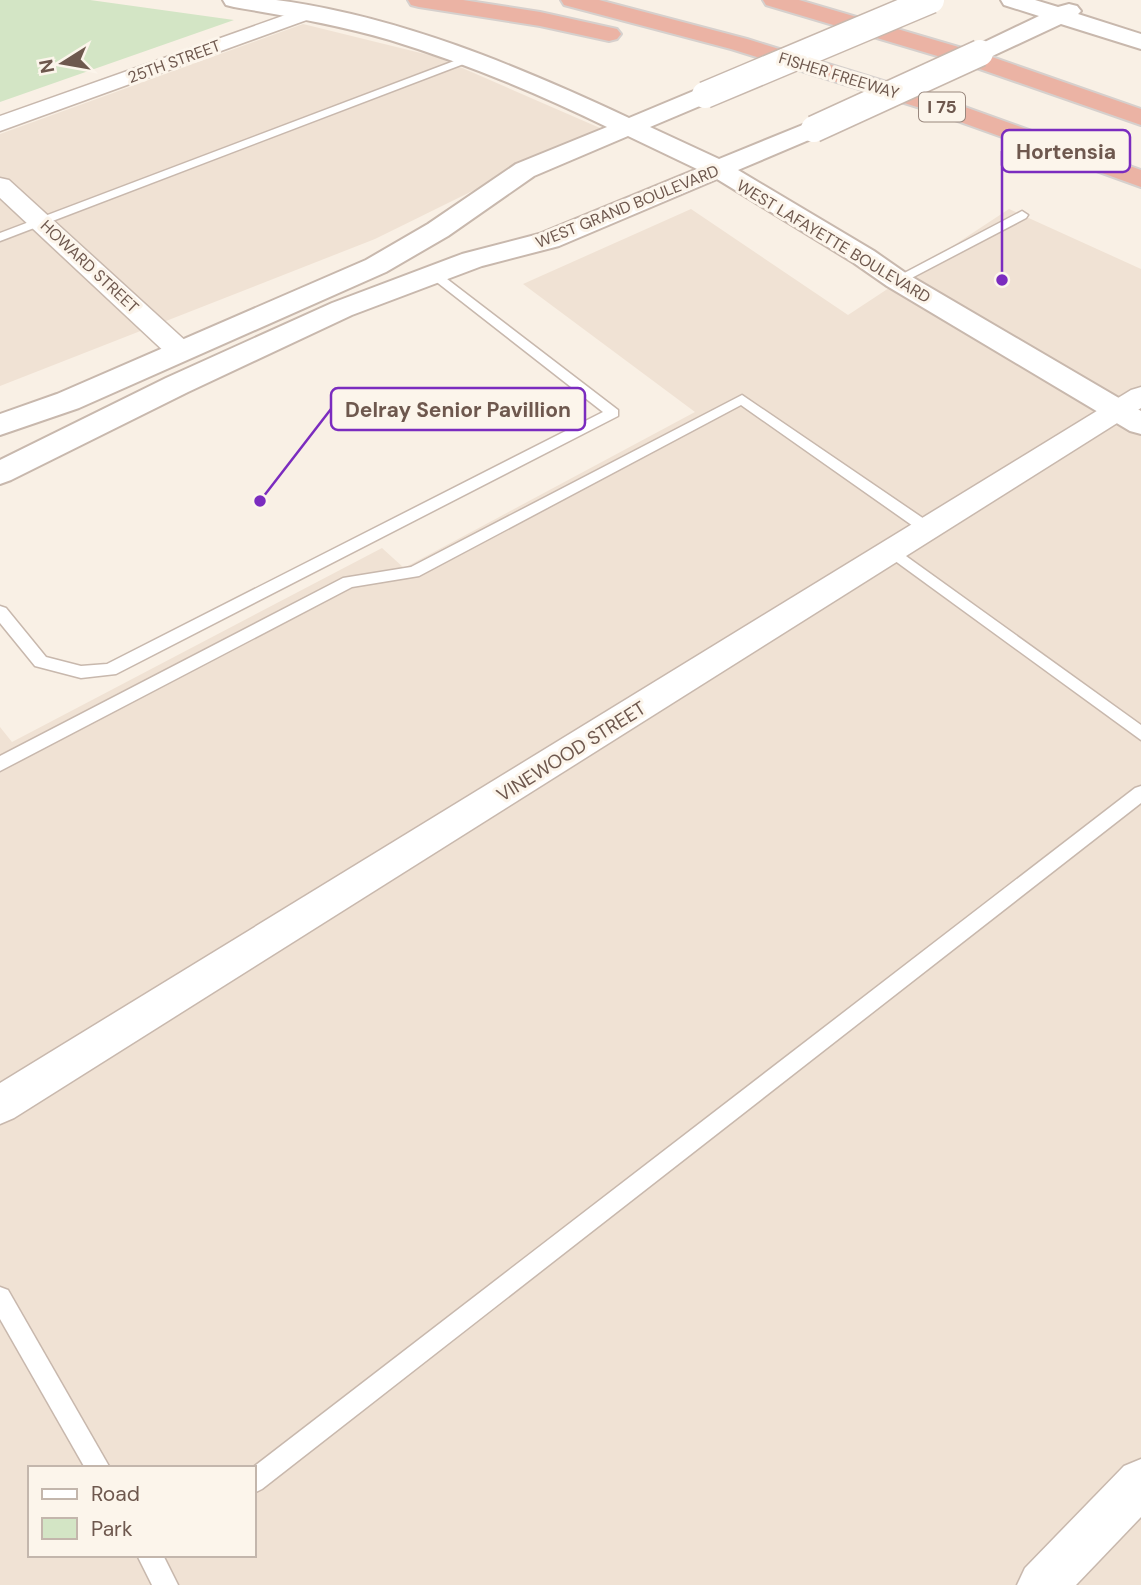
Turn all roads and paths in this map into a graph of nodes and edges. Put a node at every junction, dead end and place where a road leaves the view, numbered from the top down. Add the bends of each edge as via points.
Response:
1 (234, 0) edge
2 (419, 0) edge
3 (572, 0) edge
4 (774, 0) edge
5 (831, 0) edge
6 (931, 0) edge
7 (1012, 0) edge
8 (1093, 0) edge
9 (308, 13) junction
10 (1061, 16) junction
11 (1141, 43) edge
12 (470, 58) junction
13 (1035, 79) junction
14 (1141, 117) edge
15 (0, 124) edge
16 (993, 124) junction
17 (629, 128) junction
18 (718, 169) junction
19 (1141, 178) edge
20 (0, 185) edge
21 (1141, 196) edge
22 (1022, 215) dead end
23 (41, 221) junction
24 (0, 237) edge
25 (434, 273) junction
26 (897, 280) junction
27 (179, 350) junction
28 (94, 389) junction
29 (1133, 410) edge
30 (118, 415) junction
31 (0, 425) edge
32 (0, 473) edge
33 (928, 529) junction
34 (892, 551) junction
35 (0, 612) edge
36 (1141, 734) edge
37 (0, 764) edge
38 (1141, 793) edge
39 (0, 1105) edge
40 (0, 1298) edge
41 (97, 1466) edge
42 (256, 1479) edge
43 (1141, 1483) edge
44 (153, 1557) edge
45 (166, 1585) edge
46 (1042, 1585) edge

1 - 9 street, WEST LAFAYETTE BOULEVARD
2 - 16 highway via 588,29
3 - 16 highway, FISHER FREEWAY / I 75 via 739,44
4 - 13 highway
5 - 13 highway
6 - 17 street, bridge
7 - 10 street
8 - 10 street, WEST GRAND BOULEVARD
9 - 12 street, WEST LAFAYETTE BOULEVARD
9 - 15 street, 25TH STREET
10 - 11 street
10 - 18 street, WEST GRAND BOULEVARD, bridge
12 - 17 street, WEST LAFAYETTE BOULEVARD
12 - 23 lane
13 - 14 highway
16 - 19 highway, FISHER FREEWAY / I 75
16 - 21 highway
17 - 18 street, WEST LAFAYETTE BOULEVARD
17 - 27 street via 525,170 376,266
18 - 25 street, WEST GRAND BOULEVARD via 549,240
18 - 26 street, WEST LAFAYETTE BOULEVARD
20 - 23 street, HOWARD STREET
22 - 26 lane
23 - 24 lane
23 - 27 street, HOWARD STREET
25 - 30 street, WEST GRAND BOULEVARD via 342,309
25 - 35 lane via 613,413 110,670 81,672 41,662
26 - 29 street, WEST LAFAYETTE BOULEVARD
27 - 28 street
28 - 30 street
28 - 31 street
29 - 33 street, VINEWOOD STREET
30 - 32 street, WEST GRAND BOULEVARD
33 - 34 street, VINEWOOD STREET
33 - 37 lane via 742,398 414,572 349,582
34 - 36 lane
34 - 39 street, VINEWOOD STREET
38 - 42 lane
40 - 41 lane
43 - 46 street
44 - 45 lane

